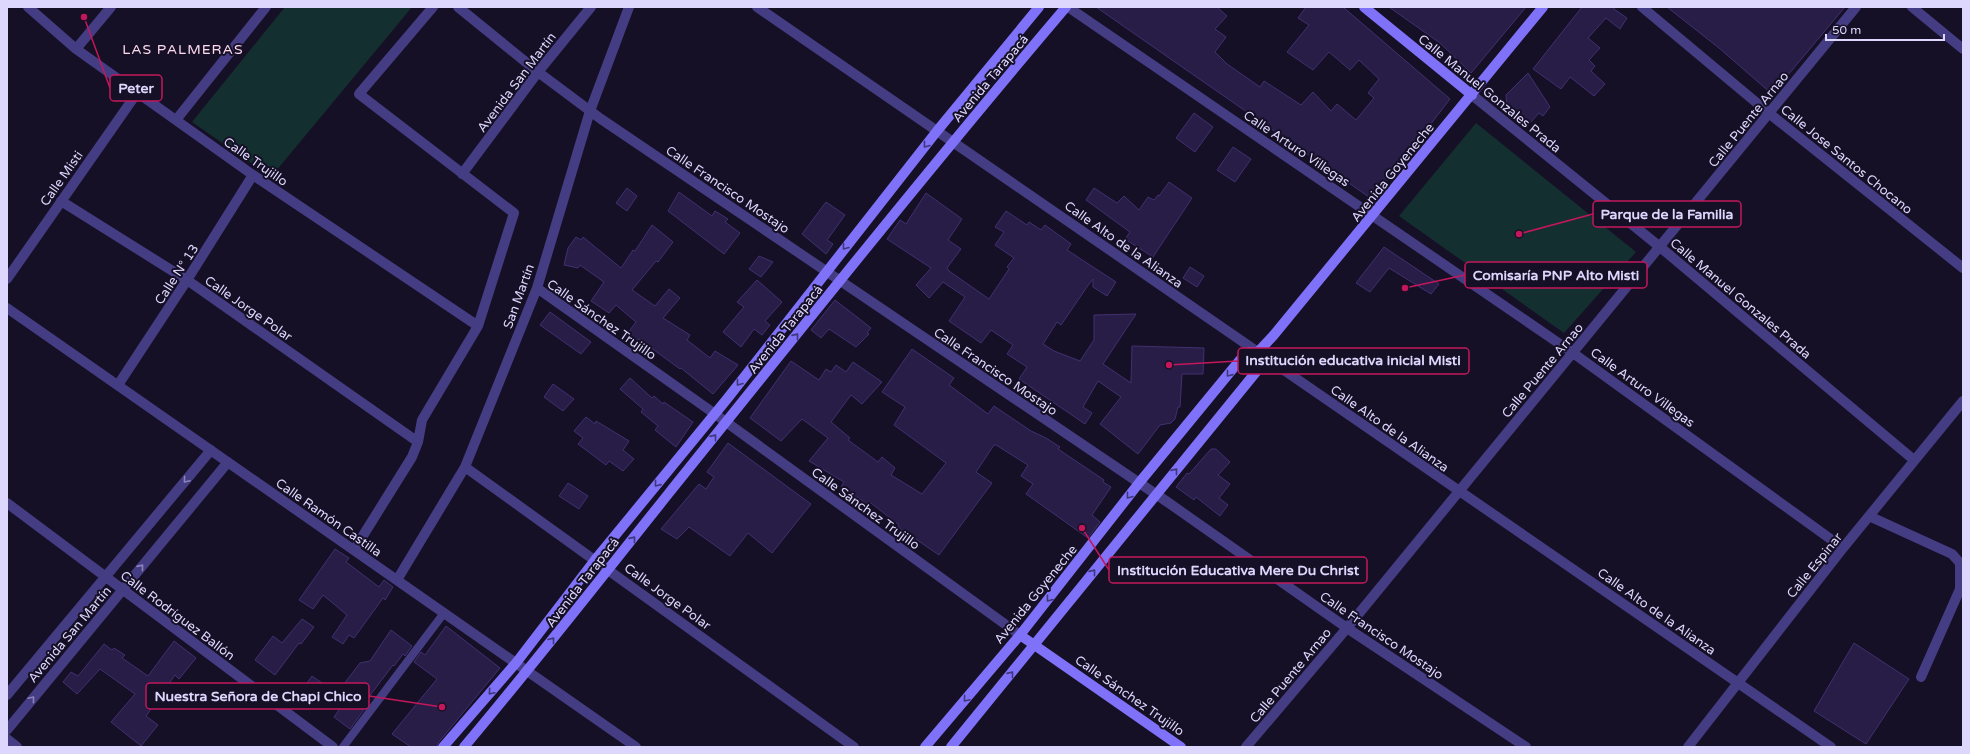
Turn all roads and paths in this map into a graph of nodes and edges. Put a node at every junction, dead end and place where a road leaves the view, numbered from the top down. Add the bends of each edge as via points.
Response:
1 (28, 7) edge
2 (111, 7) edge
3 (266, 7) edge
4 (433, 7) edge
5 (458, 7) edge
6 (591, 7) edge
7 (629, 7) edge
8 (757, 7) edge
9 (1039, 7) edge
10 (1067, 7) edge
11 (1364, 7) edge
12 (1543, 7) edge
13 (1642, 7) edge
14 (1856, 7) edge
15 (1912, 7) edge
16 (76, 49) junction
17 (1963, 49) edge
18 (538, 72) junction
19 (137, 93) junction
20 (1472, 95) junction
21 (590, 111) junction
22 (1770, 114) junction
23 (176, 120) junction
24 (937, 131) junction
25 (953, 142) junction
26 (462, 174) junction
27 (253, 175) junction
28 (61, 201) junction
29 (1373, 216) junction
30 (1660, 246) junction
31 (1963, 268) edge
32 (826, 272) junction
33 (7, 279) edge
34 (188, 280) junction
35 (840, 281) junction
36 (536, 288) junction
37 (7, 308) edge
38 (478, 326) junction
39 (1258, 352) junction
40 (1573, 353) junction
41 (118, 385) junction
42 (1963, 401) edge
43 (715, 414) junction
44 (726, 422) junction
45 (418, 442) junction
46 (211, 450) junction
47 (1914, 460) junction
48 (228, 462) junction
49 (465, 467) junction
50 (1139, 483) junction
51 (1459, 491) junction
52 (1156, 494) junction
53 (7, 503) edge
54 (1870, 517) junction
55 (1843, 548) junction
56 (354, 550) junction
57 (595, 560) junction
58 (609, 569) junction
59 (105, 577) junction
60 (397, 580) junction
61 (122, 590) junction
62 (1962, 590) edge
63 (444, 613) junction
64 (1347, 628) junction
65 (1020, 635) junction
66 (1035, 645) junction
67 (516, 663) junction
68 (528, 671) junction
69 (1921, 677) dead end
70 (1738, 683) junction
71 (7, 695) edge
72 (7, 730) edge
73 (7, 739) edge
74 (17, 747) edge
75 (333, 747) edge
76 (343, 747) edge
77 (443, 747) edge
78 (464, 747) edge
79 (636, 747) edge
80 (854, 747) edge
81 (925, 747) edge
82 (951, 747) edge
83 (1181, 747) edge
84 (1246, 747) edge
85 (1526, 747) edge
86 (1688, 747) edge
87 (1831, 747) edge

1 - 16 street, Calle Trujillo
2 - 16 street
3 - 23 street
4 - 26 street via 359,94
5 - 18 street, Calle Francisco Mostajo
6 - 18 street, Avenida San Martín
7 - 21 street, San Martín
8 - 24 street, Calle Alto de la Alianza
9 - 24 street, Avenida Tarapacá
10 - 25 street, Avenida Tarapacá
10 - 29 street, Calle Arturo Villegas
11 - 20 street, Calle Manuel Gonzales Prada
12 - 20 street, Avenida Goyeneche
13 - 22 street, Calle Jose Santos Chocano
14 - 22 street, Calle Puente Arnao
15 - 17 street
16 - 19 street, Calle Trujillo
18 - 21 street, Calle Francisco Mostajo
18 - 26 street, Avenida San Martín
19 - 23 street, Calle Trujillo
19 - 28 street, Calle Misti
20 - 29 street, Avenida Goyeneche
20 - 30 street, Calle Manuel Gonzales Prada
21 - 32 street, Calle Francisco Mostajo
21 - 36 street, San Martín
22 - 30 street, Calle Puente Arnao
22 - 31 street, Calle Jose Santos Chocano
23 - 27 street, Calle Trujillo
24 - 25 street, Calle Alto de la Alianza
24 -> 32 street, Avenida Tarapacá
25 - 35 street, Avenida Tarapacá
25 - 39 street, Calle Alto de la Alianza
26 - 38 street via 514,213
27 - 34 street, Calle N° 13
27 - 38 street, Calle Trujillo
28 - 33 street, Calle Misti
28 - 34 street, Calle Jorge Polar
29 - 39 street, Avenida Goyeneche
29 - 40 street, Calle Arturo Villegas
30 - 40 street, Calle Puente Arnao
30 - 47 street, Calle Manuel Gonzales Prada
32 - 35 street, Calle Francisco Mostajo
32 -> 43 street, Avenida Tarapacá
34 - 41 street, Calle N° 13
34 - 45 street, Calle Jorge Polar
44 -> 35 street, Avenida Tarapacá
35 - 50 street, Calle Francisco Mostajo
36 - 43 street, Calle Sánchez Trujillo
36 - 49 street, San Martín
37 - 41 street, Calle Ramón Castilla
38 - 45 street via 422,420
39 -> 50 street, Avenida Goyeneche via 1249,352 1240,360
39 - 51 street, Calle Alto de la Alianza
52 -> 39 street via 1256,372 1261,363
40 - 51 street, Calle Puente Arnao
40 - 55 street, Calle Arturo Villegas
41 - 46 street, Calle Ramón Castilla
42 - 47 street, Calle Espinar
43 - 44 street, Calle Sánchez Trujillo
43 -> 57 street, Avenida Tarapacá
58 -> 44 street, Avenida Tarapacá
44 - 65 street, Calle Sánchez Trujillo
45 - 56 street via 408,464
46 - 48 street, Calle Ramón Castilla
46 -> 59 street, Avenida San Martín
47 - 54 street, Calle Espinar
48 - 56 street, Calle Ramón Castilla
61 -> 48 street, Avenida San Martín
49 - 57 street, Calle Jorge Polar
49 - 60 street, San Martín
50 - 52 street, Calle Francisco Mostajo
50 -> 65 street, Avenida Goyeneche
51 - 64 street, Calle Puente Arnao
51 - 70 street, Calle Alto de la Alianza
52 - 64 street, Calle Francisco Mostajo
66 -> 52 street
53 - 59 street, Calle Rodríguez Ballón
54 - 55 street, Calle Espinar
54 - 62 street via 1952,554 1960,563
55 - 70 street, Calle Espinar
56 - 60 street, Calle Ramón Castilla
57 - 58 street, Calle Jorge Polar
57 - 67 street, Avenida Tarapacá
68 -> 58 street, Avenida Tarapacá
58 - 80 street, Calle Jorge Polar
59 - 61 street, Calle Rodríguez Ballón
59 - 71 street, Avenida San Martín
60 - 63 street, Calle Ramón Castilla
72 -> 61 street, Avenida San Martín
61 - 75 street, Calle Rodríguez Ballón
62 - 69 street
63 - 67 street, Calle Ramón Castilla
63 - 76 lane
64 - 84 street, Calle Puente Arnao
64 - 85 street, Calle Francisco Mostajo
65 - 66 street, Calle Sánchez Trujillo
65 -> 81 street, Avenida Goyeneche
82 -> 66 street
66 - 83 street, Calle Sánchez Trujillo
67 - 68 street, Calle Ramón Castilla
67 -> 77 street, Avenida Tarapacá
68 - 78 street, Avenida Tarapacá
68 - 79 street, Calle Ramón Castilla
70 - 86 street, Calle Espinar
70 - 87 street, Calle Alto de la Alianza
73 - 74 street

